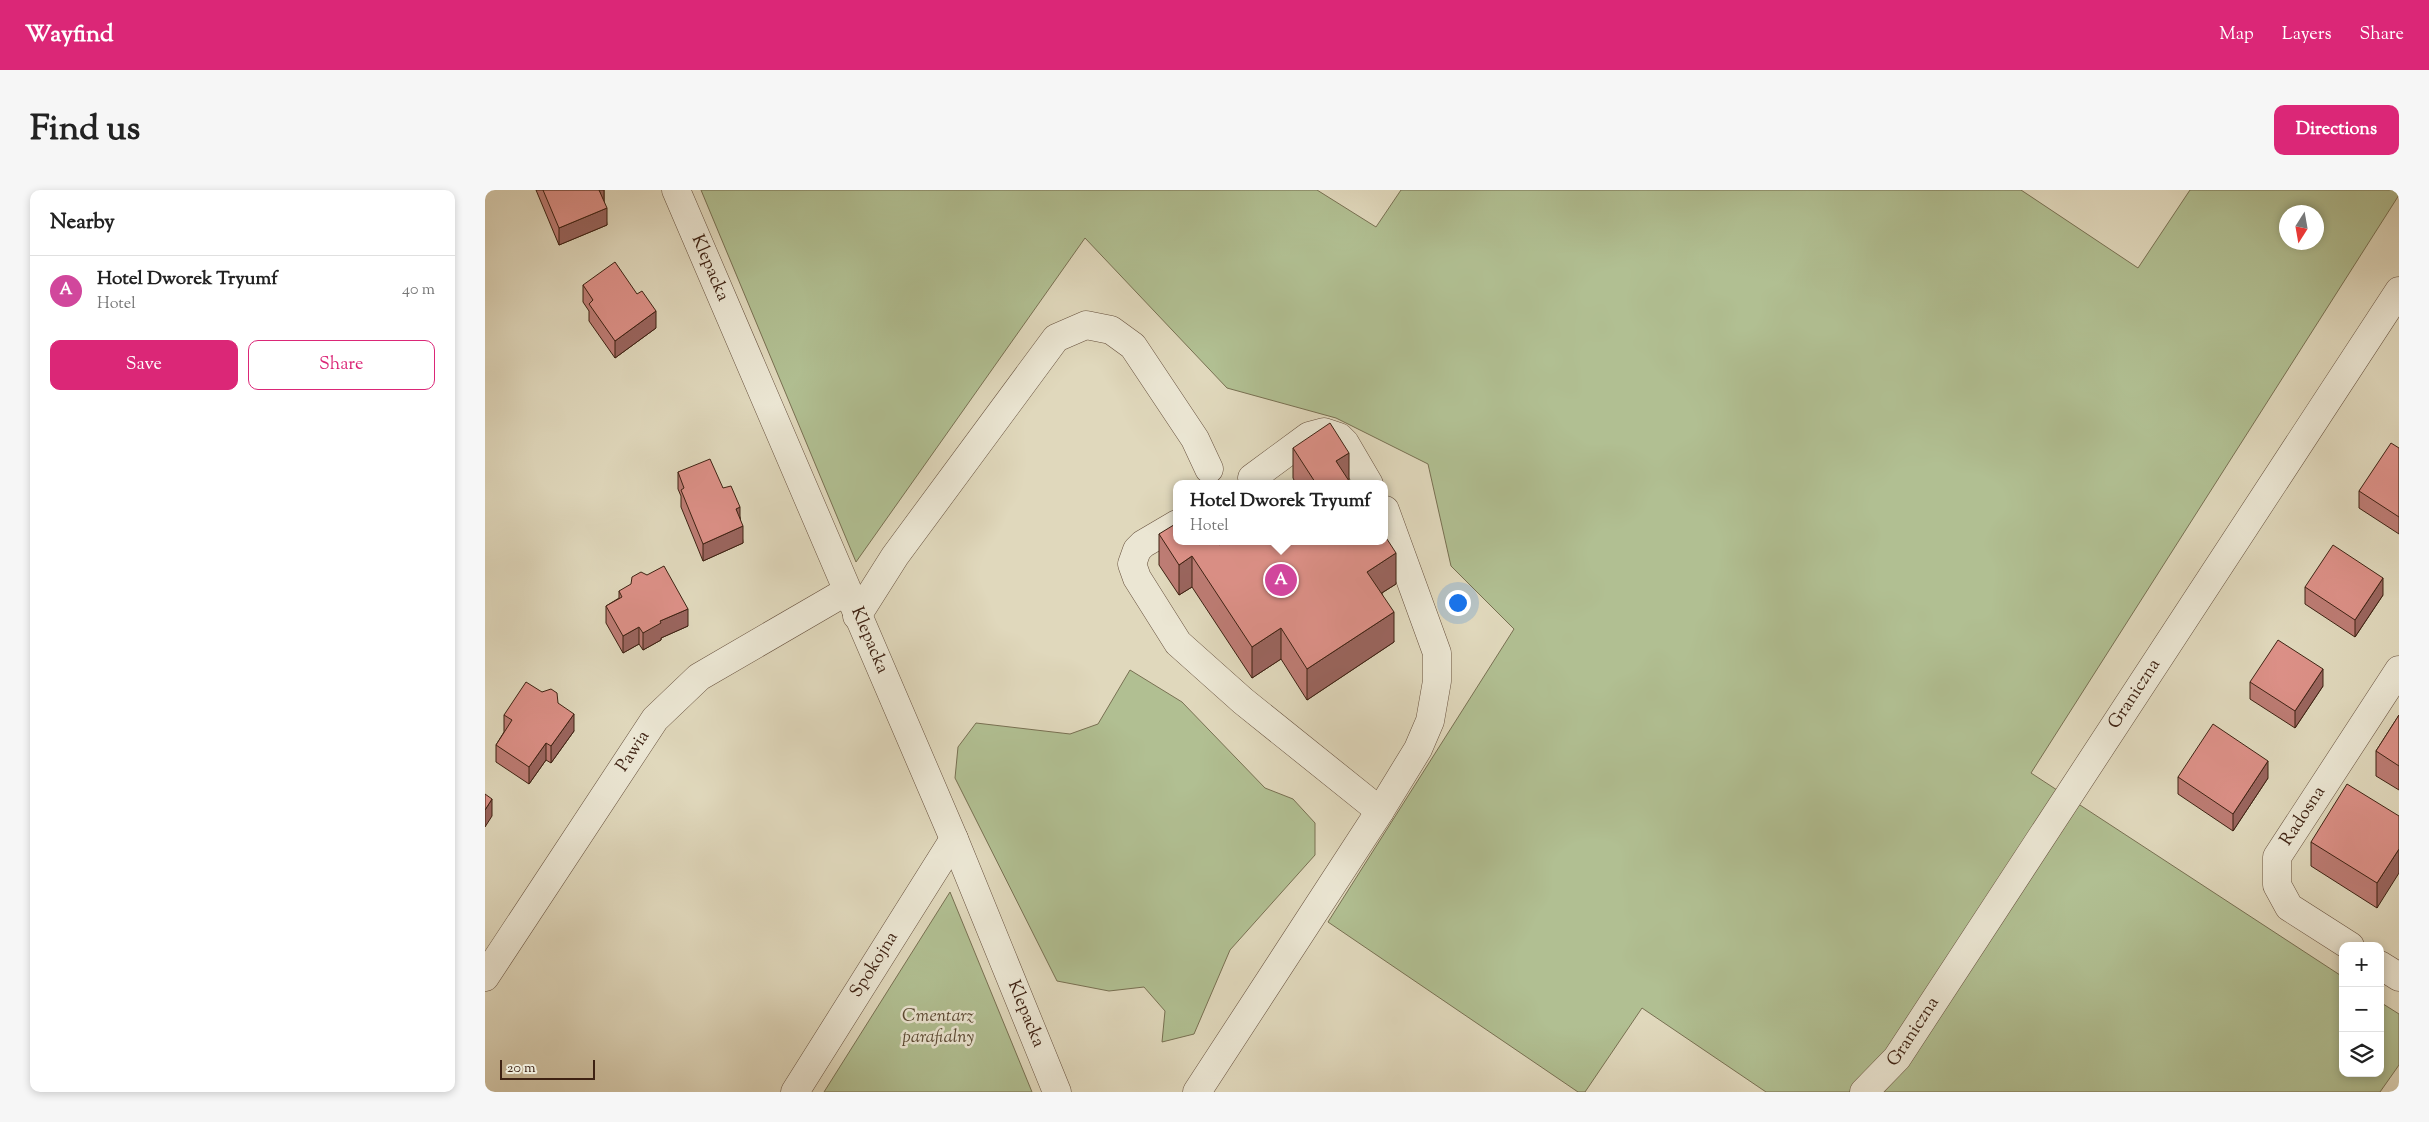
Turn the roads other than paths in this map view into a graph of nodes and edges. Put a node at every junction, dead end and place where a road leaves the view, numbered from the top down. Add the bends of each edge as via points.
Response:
1 (676, 190) edge
2 (2399, 291) edge
3 (1209, 469) dead end
4 (1252, 478) dead end
5 (1367, 480) edge
6 (1388, 518) edge
7 (1173, 527) edge
8 (852, 603) junction
9 (2399, 670) edge
10 (1380, 811) junction
11 (954, 839) junction
12 (2345, 942) edge
13 (2384, 967) edge
14 (2399, 976) edge
15 (485, 977) edge
16 (795, 1092) edge
17 (1057, 1092) edge
18 (1197, 1092) edge
19 (1864, 1092) edge

1 - 8 street, Klepacka
2 - 19 street, Graniczna via 1897,1058
3 - 8 street via 1195,439 1133,346 1111,330 1085,325 1056,338 895,556
4 - 5 street via 1309,436 1324,432 1339,437 1345,443
6 - 10 street via 1437,653 1437,681 1430,721 1418,750
7 - 10 street via 1137,550 1133,564 1137,578 1178,643 1243,701
8 - 11 street, Klepacka
8 - 15 street, Pawia via 699,677 655,718
9 - 12 street, Radosna via 2277,857 2277,885 2289,907
10 - 18 street
11 - 16 street, Spokojna
11 - 17 street, Klepacka
13 - 14 street

